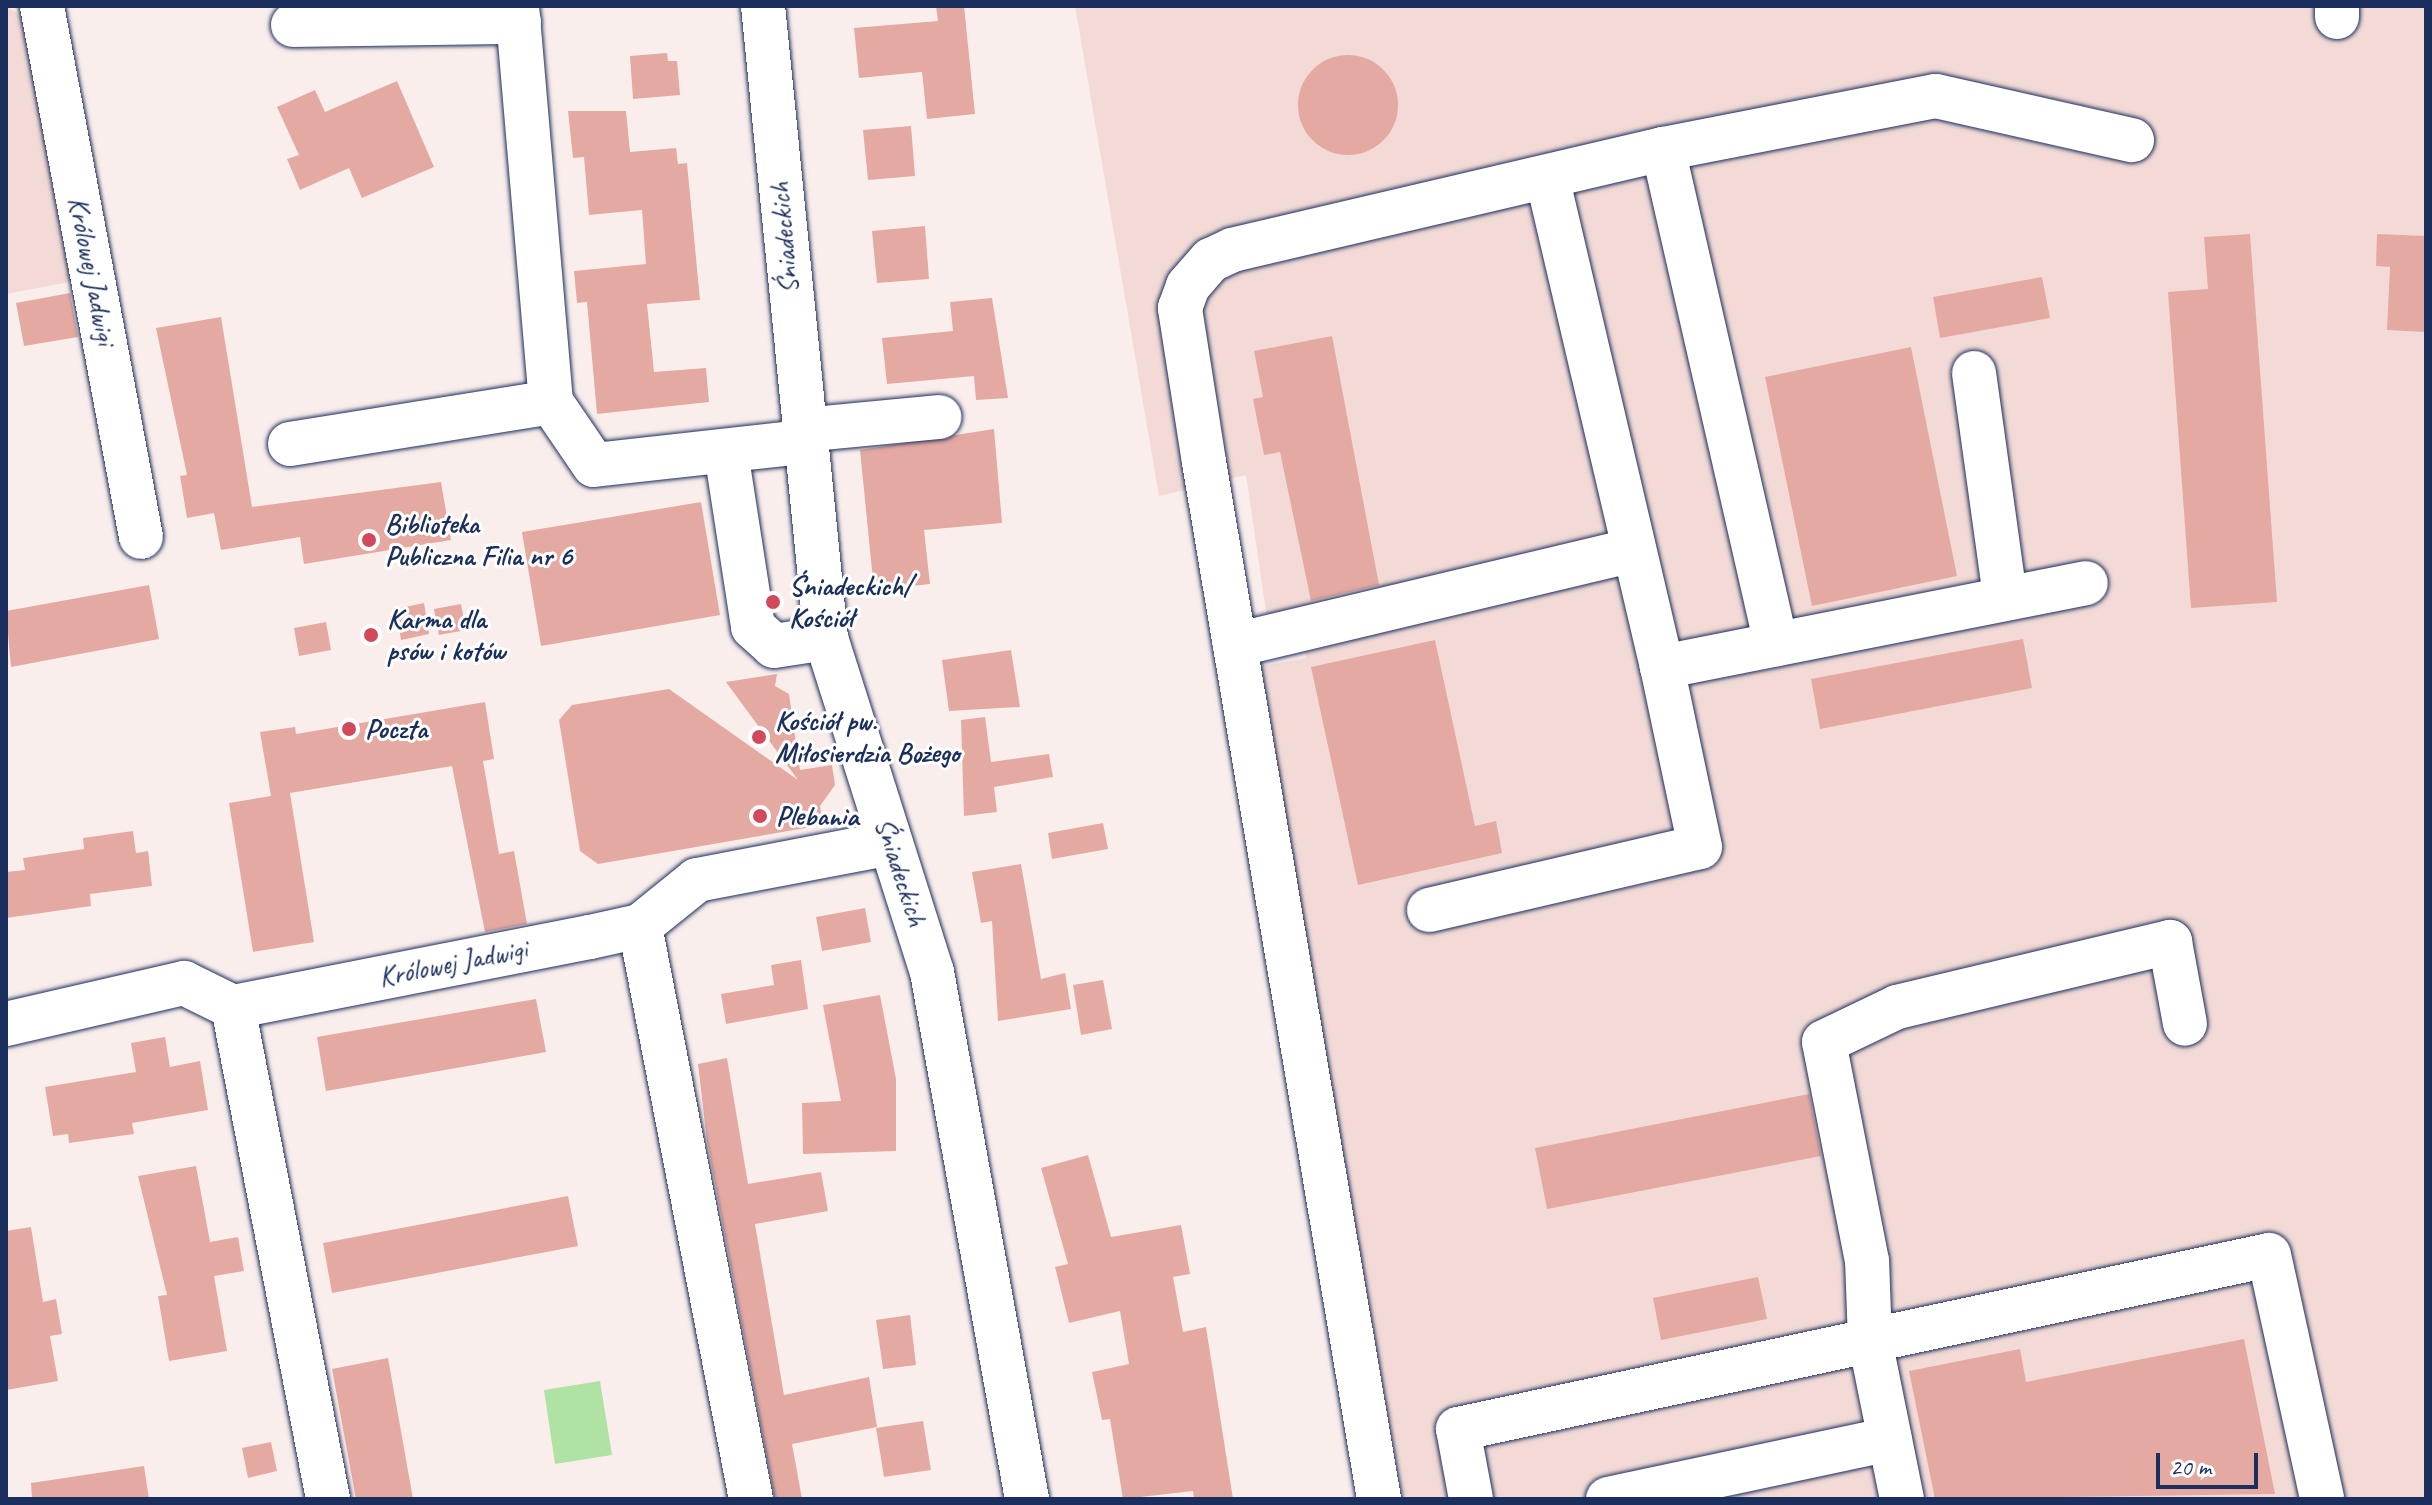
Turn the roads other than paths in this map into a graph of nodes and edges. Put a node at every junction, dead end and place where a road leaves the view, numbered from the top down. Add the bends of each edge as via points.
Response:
1 (42, 6) edge
2 (763, 6) edge
3 (518, 14) edge
4 (293, 25) dead end
5 (2132, 140) dead end
6 (1663, 149) junction
7 (1548, 181) junction
8 (1974, 373) dead end
9 (551, 402) junction
10 (939, 417) dead end
11 (803, 436) junction
12 (290, 444) dead end
13 (726, 452) junction
14 (141, 537) dead end
15 (1634, 550) junction
16 (2086, 583) dead end
17 (2005, 596) junction
18 (826, 638) junction
19 (1776, 644) junction
20 (1235, 645) junction
21 (1662, 667) junction
22 (891, 843) junction
23 (1429, 910) dead end
24 (640, 926) junction
25 (233, 1007) junction
26 (6, 1024) edge
27 (2185, 1024) dead end
28 (1870, 1341) junction
29 (1890, 1439) junction
30 (328, 1499) edge
31 (751, 1499) edge
32 (1027, 1499) edge
33 (1379, 1499) edge
34 (1471, 1499) edge
35 (1608, 1499) edge
36 (1902, 1499) edge
37 (2322, 1499) edge

1 - 14 street, Królowej Jadwigi
2 - 11 street, Śniadeckich
3 - 4 street
3 - 9 street
5 - 6 street via 1936,96
6 - 7 street
6 - 19 street
7 - 15 street
7 - 20 street via 1232,250 1194,276 1180,308
8 - 17 street
9 - 12 street
9 - 13 street via 594,465
10 - 11 street
11 - 13 street
11 - 18 street, Śniadeckich
13 - 18 street via 753,627 774,646
15 - 20 street
15 - 21 street
16 - 17 street
17 - 19 street
18 - 22 street, Śniadeckich
19 - 21 street
20 - 33 street
21 - 23 street via 1700,847
22 - 24 street, Królowej Jadwigi via 697,880
22 - 32 street, Śniadeckich via 936,992
24 - 25 street, Królowej Jadwigi
24 - 31 street
25 - 26 street via 184,983
25 - 30 street
27 - 28 street via 2170,942 1897,1007 1824,1042 1867,1261
28 - 29 street
28 - 34 street via 1458,1429
28 - 37 street via 2269,1255
29 - 35 street
29 - 36 street

